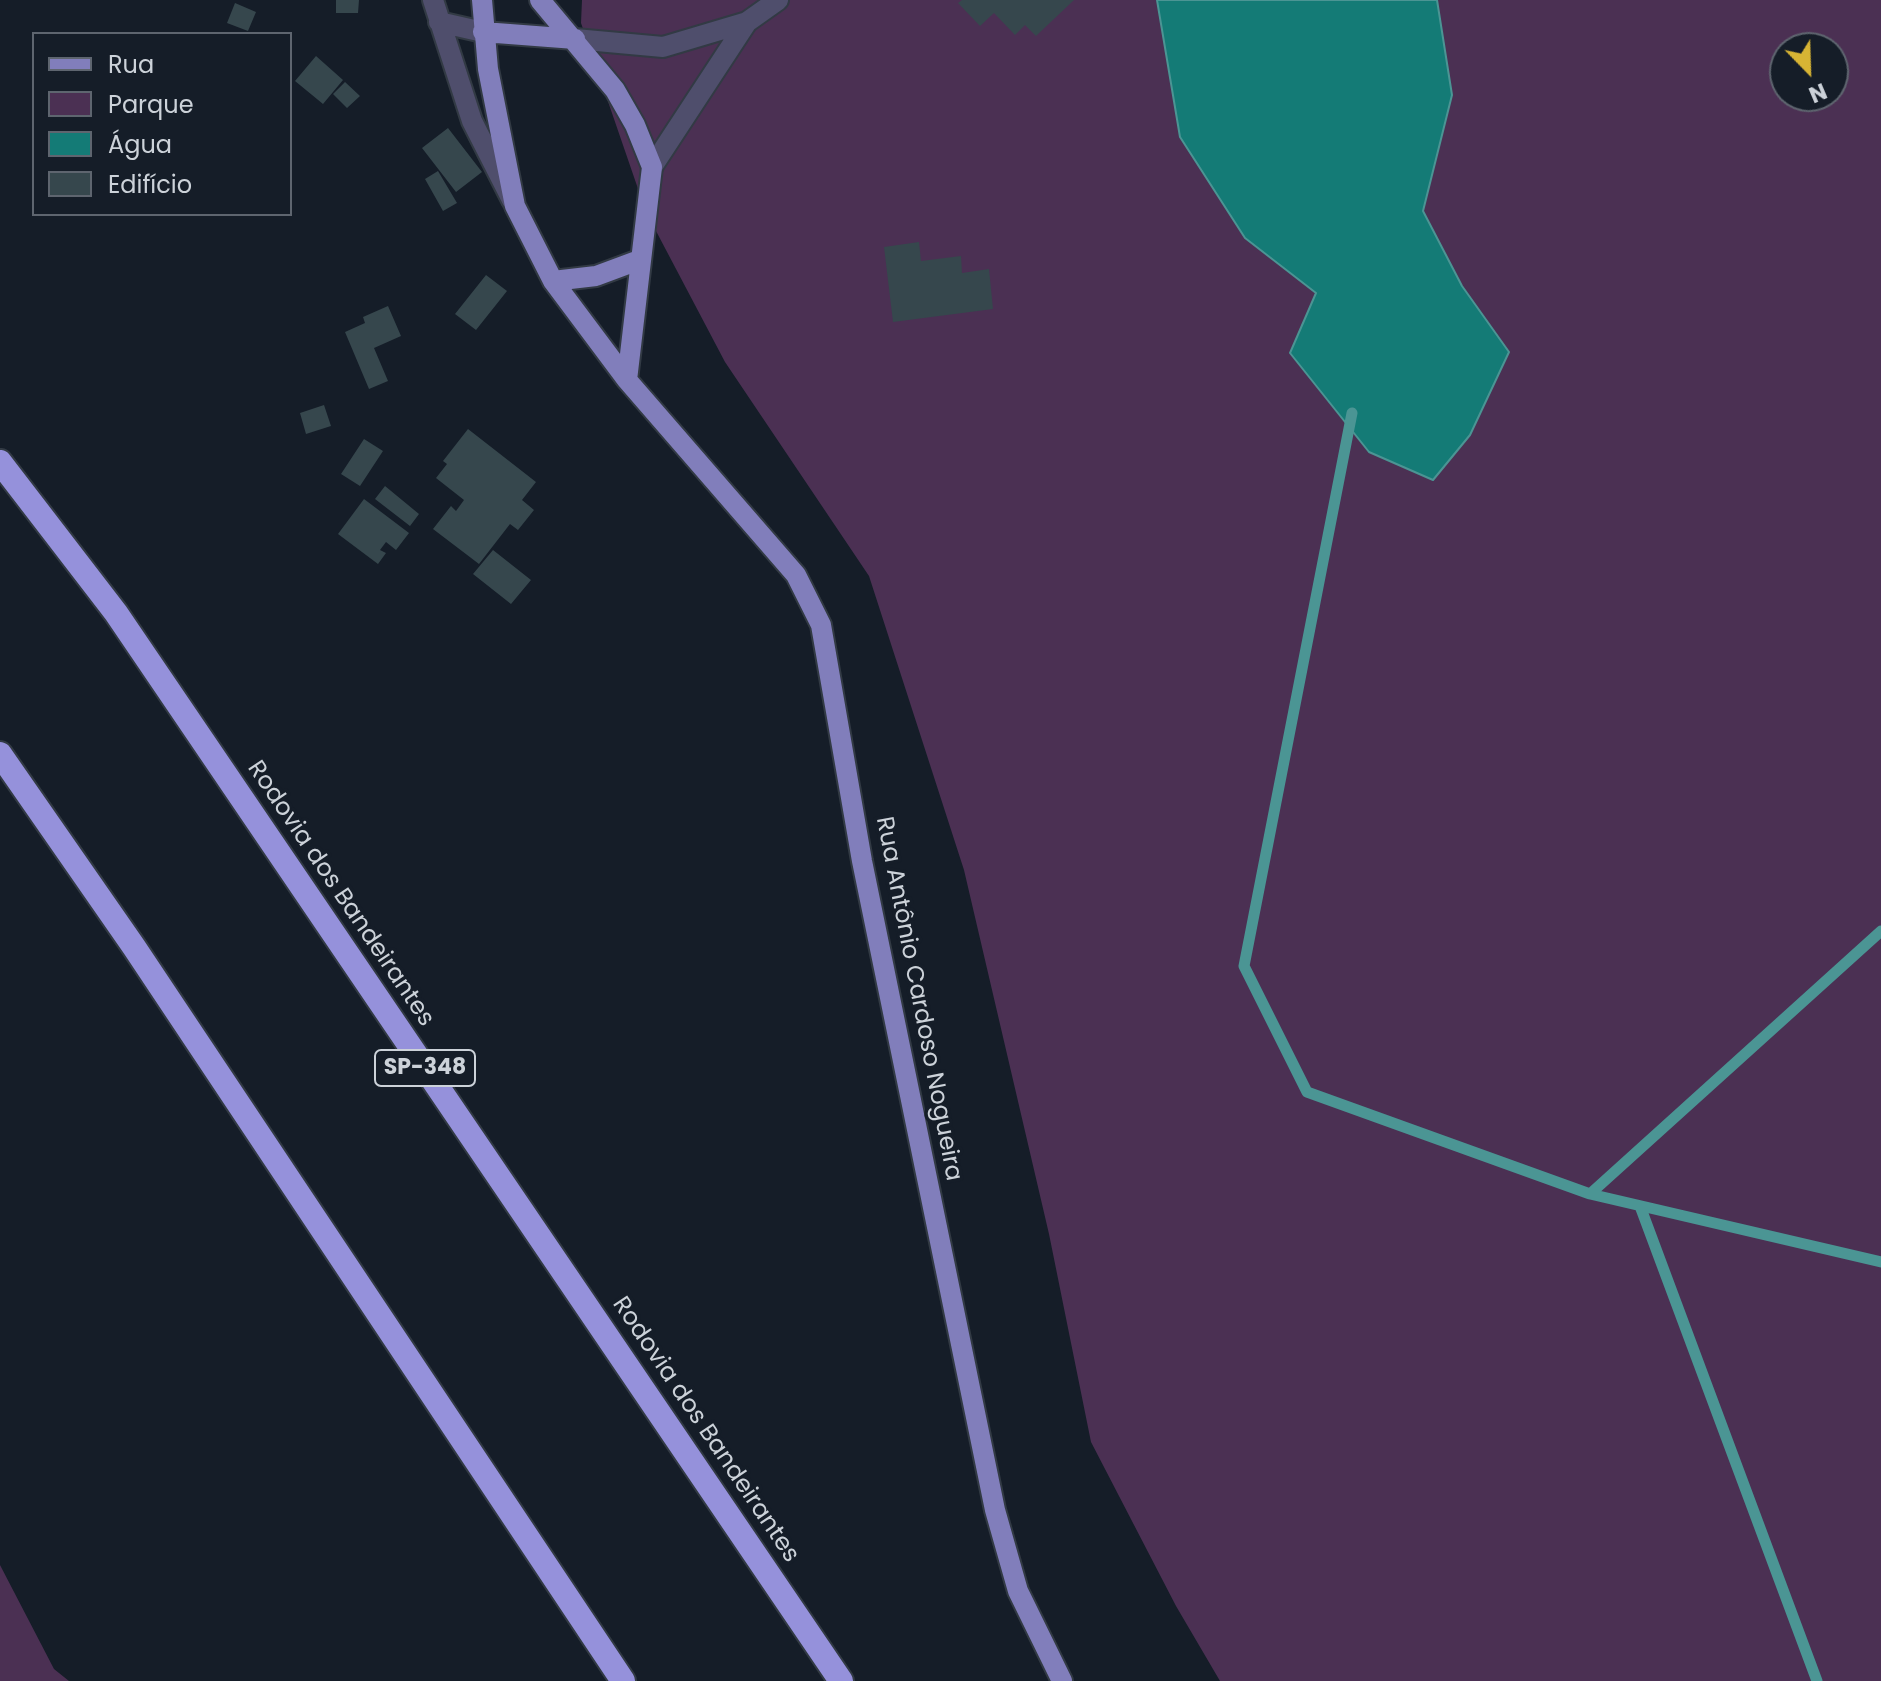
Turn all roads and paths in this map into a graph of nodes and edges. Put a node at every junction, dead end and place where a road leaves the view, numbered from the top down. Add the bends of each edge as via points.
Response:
1 (433, 0) edge
2 (482, 0) edge
3 (540, 0) edge
4 (778, 0) edge
5 (439, 22) junction
6 (747, 22) junction
7 (483, 32) junction
8 (575, 39) junction
9 (652, 167) junction
10 (515, 206) junction
11 (639, 260) junction
12 (553, 281) junction
13 (627, 380) junction
14 (0, 462) edge
15 (0, 754) edge
16 (623, 1681) edge
17 (841, 1681) edge
18 (1062, 1681) edge

1 - 5 street
2 - 7 main road, Rua Antônio Cardoso Nogueira
3 - 8 main road
4 - 6 street
5 - 7 street
5 - 10 street via 472,121
6 - 8 street via 663,47
6 - 9 street
7 - 8 main road
7 - 10 main road, Rua Antônio Cardoso Nogueira
8 - 9 main road via 615,90
9 - 11 main road
10 - 12 main road, Rua Antônio Cardoso Nogueira
11 - 12 main road via 596,276
11 - 13 main road
12 - 13 main road, Rua Antônio Cardoso Nogueira
13 - 18 main road, Rua Antônio Cardoso Nogueira via 796,575 821,625 865,876 995,1510 1018,1591
14 - 17 highway, Rodovia dos Bandeirantes / SP-348 via 116,613
15 - 16 highway

